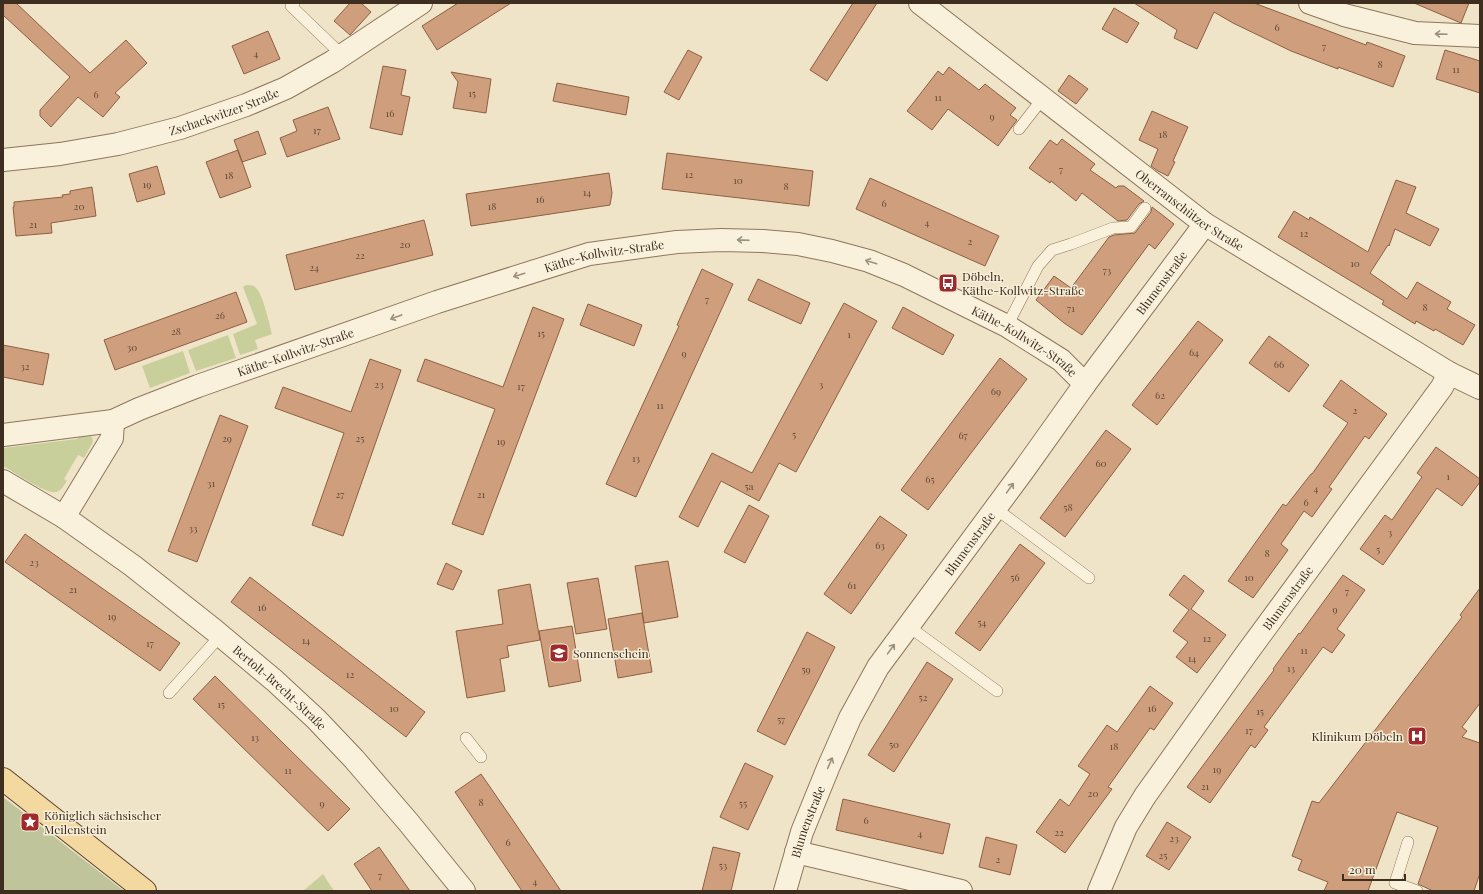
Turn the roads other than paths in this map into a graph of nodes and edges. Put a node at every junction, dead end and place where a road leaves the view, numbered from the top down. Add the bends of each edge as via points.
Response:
1 (294, 3) edge
2 (421, 3) edge
3 (920, 3) edge
4 (1310, 3) edge
5 (1480, 36) edge
6 (342, 55) junction
7 (1043, 98) junction
8 (1018, 129) dead end
9 (3, 160) edge
10 (1146, 208) dead end
11 (1205, 224) junction
12 (1007, 326) junction
13 (1449, 373) junction
14 (1085, 384) junction
15 (1480, 388) edge
16 (113, 421) junction
17 (3, 435) edge
18 (3, 481) edge
19 (995, 508) junction
20 (64, 517) junction
21 (1089, 578) dead end
22 (908, 626) junction
23 (221, 635) junction
24 (997, 691) dead end
25 (169, 693) dead end
26 (466, 738) dead end
27 (481, 757) dead end
28 (3, 779) edge
29 (1408, 842) dead end
30 (796, 852) junction
31 (145, 891) edge
32 (464, 891) edge
33 (785, 891) edge
34 (961, 891) edge
35 (1099, 891) edge
36 (1417, 891) edge

1 - 6 lane via 291,6
2 - 6 street, Zschackwitzer Straße
3 - 7 street, Oberranschützer Straße
5 -> 4 street via 1415,33 1344,15
6 - 9 street, Zschackwitzer Straße via 286,88 180,128 118,144
7 - 8 lane
7 - 11 street, Oberranschützer Straße
10 - 12 lane via 1131,227 1113,228 1052,250 1038,266
11 - 13 street, Oberranschützer Straße
11 - 14 street, Blumenstraße
12 - 14 street, Käthe-Kollwitz-Straße via 1061,360
12 -> 16 street, Käthe-Kollwitz-Straße via 907,276 869,261 832,251 798,244 763,241 677,242 589,254 504,280 198,386
13 - 15 street, Oberranschützer Straße
13 - 35 street, Blumenstraße via 1442,387 1244,656 1145,796 1126,827
19 -> 14 street, Blumenstraße
16 - 17 street, Käthe-Kollwitz-Straße
16 - 20 street via 112,438
18 - 20 street
19 - 21 lane
19 - 22 street, Blumenstraße
20 - 23 street, Bertolt-Brecht-Straße via 133,566
22 - 24 lane
30 -> 22 street, Blumenstraße via 850,718 878,667
23 - 25 lane
23 - 32 street, Bertolt-Brecht-Straße via 316,719 409,823
26 - 27 lane
28 - 31 main road
29 - 36 lane via 1395,883
30 - 33 street, Blumenstraße
30 - 34 street

